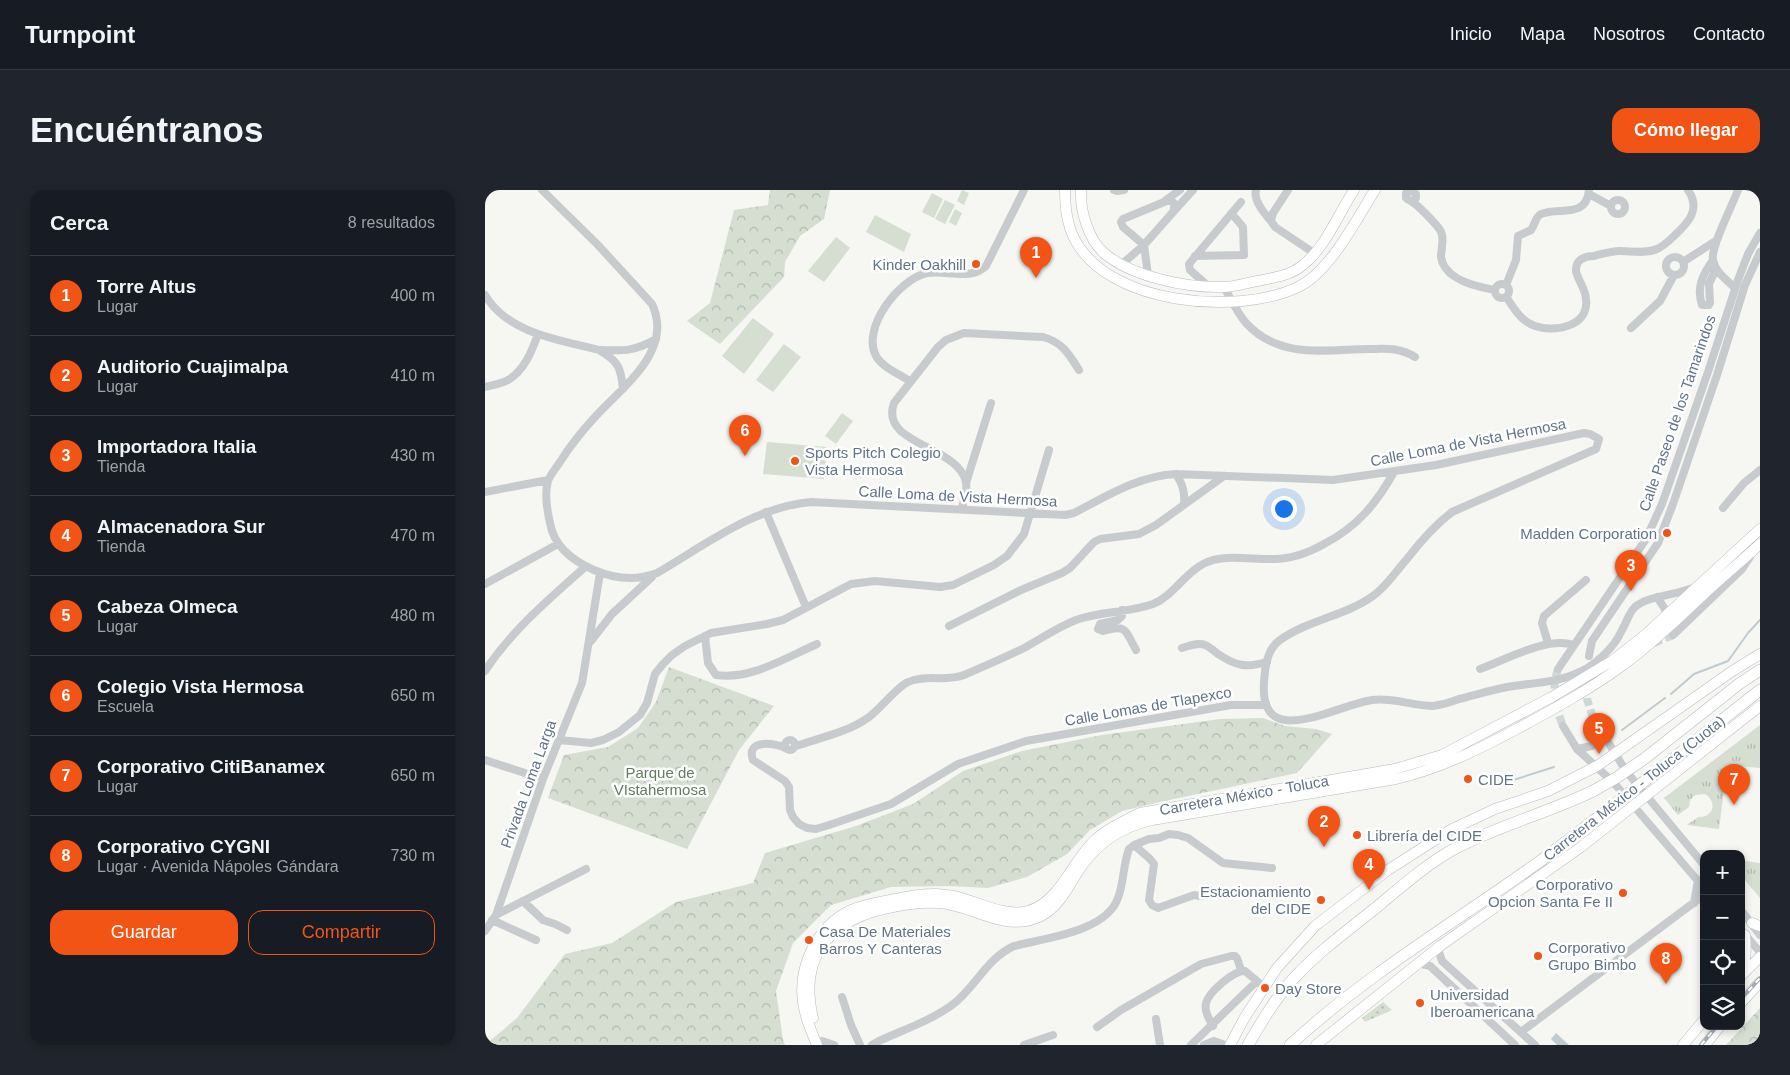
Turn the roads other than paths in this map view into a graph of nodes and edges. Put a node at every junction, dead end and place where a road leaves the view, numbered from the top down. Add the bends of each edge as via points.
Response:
1 (543, 190) edge
2 (1024, 190) edge
3 (1065, 190) edge
4 (1081, 190) edge
5 (1114, 190) edge
6 (1124, 190) edge
7 (1180, 190) edge
8 (1193, 190) edge
9 (1256, 190) edge
10 (1288, 190) edge
11 (1354, 190) edge
12 (1375, 190) edge
13 (1410, 190) edge
14 (1688, 190) edge
15 (1589, 192) edge
16 (1735, 193) edge
17 (1166, 200) junction
18 (1241, 202) dead end
19 (1611, 206) dead end
20 (1065, 207) junction
21 (1174, 211) junction
22 (1232, 214) junction
23 (1271, 221) junction
24 (1760, 233) edge
25 (1717, 240) junction
26 (1144, 245) junction
27 (1097, 246) junction
28 (1760, 252) edge
29 (1314, 253) junction
30 (1195, 256) junction
31 (1713, 260) junction
32 (1683, 262) junction
33 (1122, 264) junction
34 (1716, 269) junction
35 (1148, 275) junction
36 (1674, 275) junction
37 (1506, 285) junction
38 (1208, 286) junction
39 (1224, 287) junction
40 (1735, 288) junction
41 (1495, 290) junction
42 (485, 295) edge
43 (1507, 298) junction
44 (1234, 303) junction
45 (1631, 328) dead end
46 (538, 334) junction
47 (656, 339) junction
48 (599, 350) junction
49 (1415, 357) dead end
50 (1079, 370) dead end
51 (1708, 372) junction
52 (1717, 375) junction
53 (910, 381) junction
54 (485, 387) edge
55 (623, 389) junction
56 (991, 403) dead end
57 (1049, 450) dead end
58 (1760, 470) edge
59 (1394, 472) junction
60 (1176, 474) junction
61 (1224, 476) junction
62 (548, 480) junction
63 (967, 483) junction
64 (485, 492) edge
65 (1183, 505) junction
66 (1723, 508) dead end
67 (961, 509) junction
68 (766, 512) junction
69 (1031, 513) junction
70 (1760, 522) edge
71 (1653, 524) junction
72 (1664, 527) junction
73 (1760, 529) edge
74 (1748, 540) junction
75 (557, 544) junction
76 (1758, 545) edge
77 (585, 567) junction
78 (600, 573) junction
79 (657, 573) junction
80 (1586, 580) dead end
81 (485, 584) edge
82 (1697, 587) junction
83 (1657, 597) junction
84 (805, 608) junction
85 (1121, 610) junction
86 (1666, 616) junction
87 (949, 626) dead end
88 (1622, 631) junction
89 (1673, 635) tunnel mouth
90 (705, 636) junction
91 (1630, 640) dead end
92 (1548, 643) junction
93 (817, 644) dead end
94 (1573, 644) junction
95 (589, 645) junction
96 (1182, 648) dead end
97 (1136, 650) dead end
98 (1760, 654) edge
99 (1589, 656) dead end
100 (1267, 662) junction
101 (1480, 669) dead end
102 (1558, 670) tunnel mouth
103 (1760, 670) edge
104 (485, 671) edge
105 (1760, 690) edge
106 (1265, 705) junction
107 (1760, 706) edge
108 (1593, 718) tunnel mouth
109 (1563, 726) tunnel mouth
110 (1603, 735) junction
111 (559, 740) junction
112 (1577, 749) junction
113 (1614, 755) junction
114 (485, 760) edge
115 (1597, 766) junction
116 (543, 779) junction
117 (1646, 796) junction
118 (1634, 806) junction
119 (1134, 845) junction
120 (1700, 860) edge
121 (1272, 868) dead end
122 (587, 869) dead end
123 (1697, 880) junction
124 (1700, 883) edge
125 (1201, 896) dead end
126 (1700, 898) edge
127 (523, 901) junction
128 (1694, 902) junction
129 (1745, 916) edge
130 (494, 918) junction
131 (1756, 925) edge
132 (567, 930) dead end
133 (485, 931) edge
134 (1745, 935) edge
135 (1760, 935) edge
136 (536, 940) dead end
137 (1440, 946) junction
138 (1760, 952) edge
139 (1760, 957) edge
140 (1418, 963) junction
141 (1241, 970) junction
142 (1745, 972) edge
143 (1457, 976) junction
144 (1760, 982) edge
145 (1447, 983) junction
146 (1260, 984) junction
147 (842, 997) dead end
148 (1745, 998) edge
149 (1265, 1014) junction
150 (1156, 1019) dead end
151 (1700, 1025) edge
152 (1213, 1026) junction
153 (1097, 1028) dead end
154 (1717, 1030) edge
155 (1521, 1032) junction
156 (1053, 1035) dead end
157 (821, 1044) edge
158 (834, 1045) edge
159 (860, 1045) edge
160 (872, 1045) edge
161 (1024, 1045) edge
162 (1160, 1045) edge
163 (1191, 1045) edge
164 (1204, 1045) edge
165 (1225, 1045) edge
166 (1230, 1045) edge
167 (1241, 1045) edge
168 (1248, 1045) edge
169 (1290, 1045) edge
170 (1316, 1045) edge
171 (1515, 1045) edge
172 (1535, 1045) edge
173 (1683, 1045) edge
174 (1705, 1045) edge

1 - 47 street via 652,304 657,314
2 - 53 street via 986,266 971,274 927,273 916,277 888,303 875,324 872,335 875,355 881,363
3 - 20 main road
4 - 27 main road via 1082,206
5 - 6 street
7 - 17 street
8 - 21 street
9 - 23 street via 1255,198
10 - 23 street
11 - 29 main road
12 - 44 main road via 1317,274 1299,287 1278,295
13 - 41 street via 1417,196 1412,201 1440,230 1444,266 1466,283
14 - 43 street via 1694,213 1657,249 1617,251 1579,261 1576,271 1587,303 1578,320 1568,327 1541,328 1529,324 1519,317
15 - 19 street
15 - 37 street via 1585,203 1577,209 1542,214 1531,230 1518,236 1516,260
16 - 25 street
17 - 21 street via 1174,204
17 - 26 street via 1121,220 1121,224
18 - 22 street
20 - 27 main road via 1076,208 1089,241
20 - 44 main road via 1079,246 1120,282 1180,299
21 - 26 street
22 - 30 street
22 - 30 street via 1243,228 1245,255
23 - 29 street via 1275,228
24 - 40 street, Calle Paseo de los Tamarindos
25 - 31 street
25 - 32 street
26 - 33 street
26 - 35 street
27 - 33 main road
28 - 52 street, Calle Paseo de los Tamarindos via 1745,285
29 - 39 main road via 1290,273
30 - 38 street via 1189,264 1190,270
31 - 34 street
31 - 34 street via 1700,284 1702,305 1710,303 1709,284
32 - 36 street via 1682,273
32 - 36 street via 1677,258 1669,260 1667,268
33 - 35 main road
34 - 40 street
35 - 38 main road
36 - 45 street via 1660,301
37 - 41 street via 1497,286
37 - 43 street via 1509,289
38 - 39 main road
39 - 44 street
40 - 51 street, Calle Paseo de los Tamarindos
41 - 43 street via 1498,298
42 - 46 street via 502,315
44 - 49 street via 1245,322 1277,346 1299,350 1387,348 1404,350
46 - 48 street
46 - 54 street via 532,350 515,375
47 - 48 street via 641,348
47 - 55 street via 640,371
48 - 55 street via 619,366
50 - 53 street via 1054,340 1032,335 964,333 938,347
51 - 52 street
51 - 71 street, Calle Paseo de los Tamarindos
52 - 72 street, Calle Paseo de los Tamarindos
53 - 63 street via 892,409 895,426 952,463
55 - 62 street via 594,418
56 - 63 street
57 - 69 street
58 - 66 street
59 - 61 street, Calle Loma de Vista Hermosa via 1333,480
59 - 85 street, Calle Lomas de Tlapexco via 1365,514 1320,546 1276,560 1214,560 1203,564 1167,596 1154,603
59 - 100 street, Calle Loma de Vista Hermosa via 1577,434 1590,434 1599,439 1593,451 1453,512 1442,520 1374,596 1287,635 1271,650
60 - 61 street, Calle Loma de Vista Hermosa
60 - 65 street via 1183,485
60 - 69 street, Calle Loma de Vista Hermosa via 1133,483 1074,513
61 - 65 street
62 - 64 street
62 - 75 street via 548,512
63 - 67 street
65 - 87 street via 1139,534 1094,542 1062,573
67 - 68 street, Calle Loma de Vista Hermosa via 811,502
67 - 69 street, Calle Loma de Vista Hermosa
68 - 79 street, Calle Loma de Vista Hermosa
68 - 84 street
69 - 84 street via 1024,534 1007,556 953,585 863,582 851,584
70 - 74 street
71 - 72 street
71 - 94 street, Calle Paseo de los Tamarindos via 1647,539
72 - 99 street, Calle Paseo de los Tamarindos via 1657,543 1592,641
73 - 74 main road, Carretera México - Toluca
74 - 82 main road, Carretera México - Toluca
75 - 77 street, Calle Loma de Vista Hermosa
75 - 81 street
76 - 89 street via 1742,569
76 - 157 main road, Carretera México - Toluca via 1624,665 1560,705 1449,763 1396,779 1130,826 1110,837 1095,851 1051,910 1023,922 1007,922 938,903 884,909 853,919 837,929 823,945 811,973 809,992
77 - 78 street, Calle Loma de Vista Hermosa
77 - 104 street via 528,618
78 - 79 street, Calle Loma de Vista Hermosa via 636,579
78 - 95 street, Privada Loma Larga
79 - 95 street, Privada Loma Larga via 612,614
80 - 92 street via 1544,616 1542,623
82 - 83 street
82 - 86 main road, Carretera México - Toluca
83 - 86 street
83 - 88 street via 1634,608
84 - 90 street via 783,620
85 - 97 street via 1122,616 1118,620 1100,624 1098,628 1103,631 1122,628
85 - 106 street, Calle Lomas de Tlapexco via 1065,624 1024,648 961,676 908,682 860,724 791,750 781,745 760,744 752,750 753,760 785,781 789,787 793,817 807,828 815,828 891,804 958,764 1026,742 1231,705
86 - 157 main road, Carretera México - Toluca via 1612,661 1577,683 1442,755 1395,769 1140,813 1112,826 1093,841 1054,893 1028,911 1002,911 957,897 935,894 908,896 849,911 827,926 816,942 804,972 803,1002
88 - 91 street
88 - 106 street via 1599,659 1578,674 1433,706 1389,699 1371,700 1294,722 1281,720
90 - 93 street via 709,663 716,675 728,677 755,672
90 - 111 street via 685,646 663,664 655,674 640,715 619,732 591,743
92 - 94 street
92 - 101 street
94 - 102 street, Calle Paseo de los Tamarindos
95 - 111 street, Privada Loma Larga via 582,683
96 - 100 street via 1205,645 1238,665 1251,667
98 - 113 main road
100 - 106 street, Calle Loma de Vista Hermosa
103 - 149 highway, Carretera México - Toluca (Cuota), bridge via 1616,778 1565,804 1504,825 1452,850 1412,878 1311,961
105 - 169 highway, Carretera México - Toluca (Cuota), bridge via 1606,811 1367,983
107 - 117 main road
108 - 110 street
109 - 112 street
110 - 112 street via 1592,746
110 - 113 street
111 - 116 street, Privada Loma Larga
112 - 115 street
113 - 115 main road
113 - 117 street
114 - 116 street
115 - 118 street
115 - 146 main road via 1548,791 1495,808 1452,829 1389,870 1315,926
116 - 130 street, Privada Loma Larga
117 - 118 main road
117 - 120 street
118 - 123 street
118 - 137 main road
119 - 121 street via 1169,834 1178,835 1188,838 1223,863
119 - 125 street via 1153,864 1149,900 1152,905 1158,908 1195,895
119 - 160 street via 1129,849 1118,900 1107,916 1086,928 1005,950 952,1005
122 - 127 street
123 - 124 street
123 - 128 street
126 - 128 street
127 - 130 street
127 - 132 street via 543,920
128 - 155 street
129 - 131 street
130 - 133 street, Privada Loma Larga
130 - 136 street
131 - 135 street
134 - 138 street
137 - 140 main road
137 - 143 street via 1442,961
139 - 142 main road
140 - 145 street via 1430,966
140 - 170 main road
141 - 146 street
141 - 152 street via 1210,994 1206,1002 1207,1017
141 - 153 street via 1235,956 1201,964
143 - 145 street via 1451,977
143 - 155 street
144 - 148 main road
145 - 171 street
146 - 152 street
146 - 166 main road
147 - 159 street
149 - 167 highway via 1253,1022
149 - 168 highway, Carretera México - Toluca (Cuota)
150 - 162 street
151 - 173 main road
152 - 163 street
154 - 174 main road
155 - 172 street
156 - 161 street
157 - 158 street
164 - 165 street via 1214,1041

